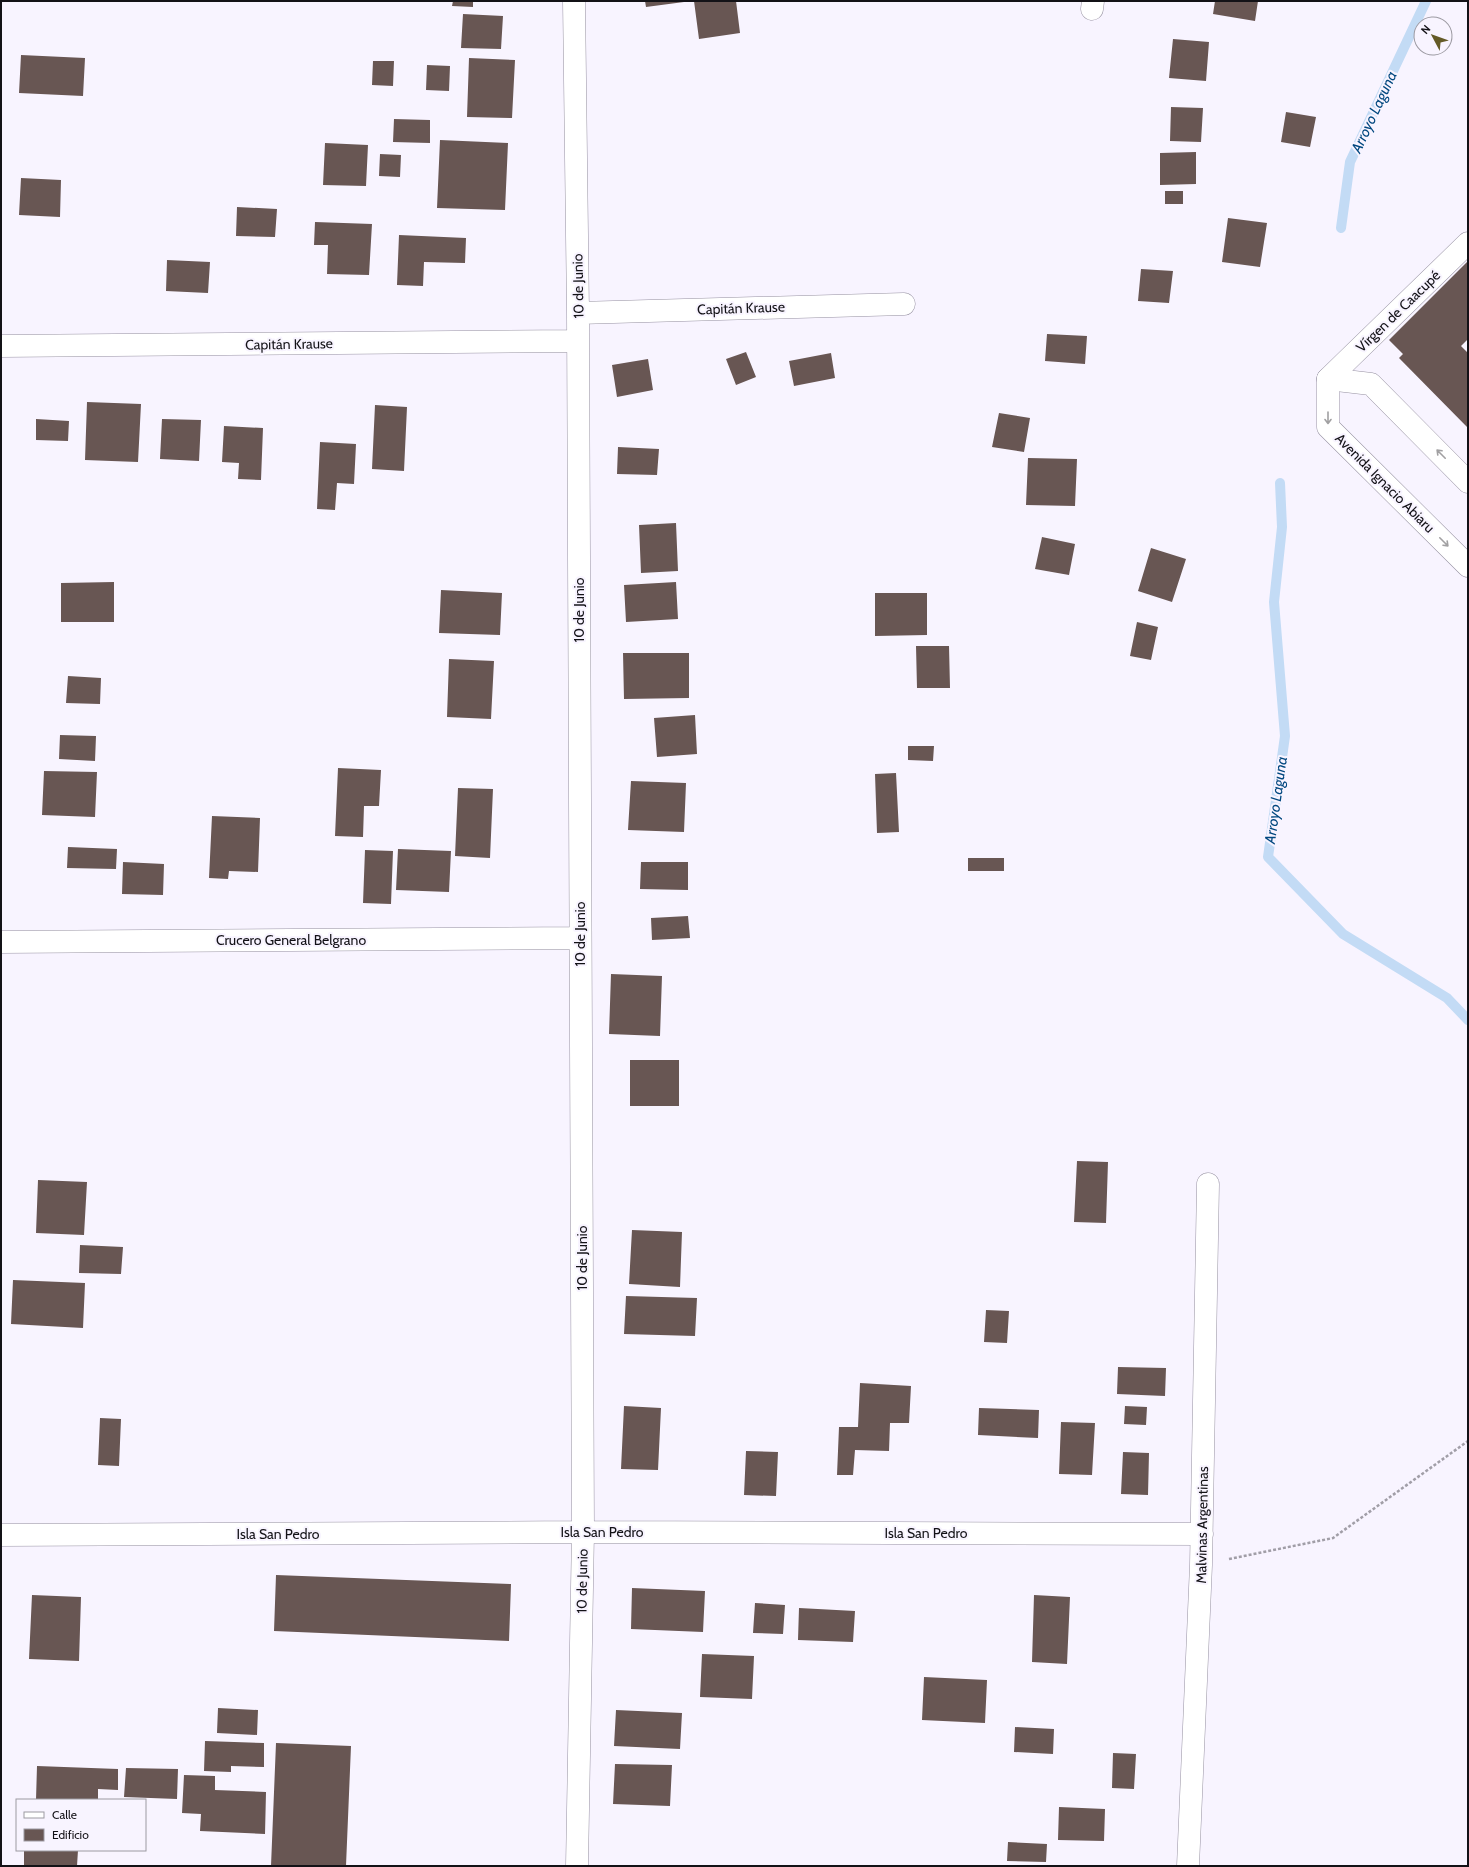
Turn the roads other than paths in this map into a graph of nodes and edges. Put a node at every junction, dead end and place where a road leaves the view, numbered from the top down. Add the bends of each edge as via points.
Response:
1 (574, 1) edge
2 (1468, 243) edge
3 (904, 304) dead end
4 (578, 313) junction
5 (578, 341) junction
6 (1, 346) edge
7 (1328, 379) junction
8 (1468, 482) edge
9 (1468, 566) edge
10 (580, 938) junction
11 (1, 942) edge
12 (1208, 1184) dead end
13 (583, 1532) junction
14 (1202, 1534) junction
15 (1, 1535) edge
16 (577, 1866) edge
17 (1188, 1866) edge

1 - 4 street, 10 de Junio
2 - 7 street, Vírgen de Caacupé
3 - 4 street, Capitán Krause
4 - 5 street, 10 de Junio
5 - 6 street, Capitán Krause
5 - 10 street, 10 de Junio
8 -> 7 street via 1371,384
7 -> 9 street, Avenida Ignacio Abiaru via 1328,427
10 - 11 street, Crucero General Belgrano
10 - 13 street, 10 de Junio
12 - 14 street, Malvinas Argentinas
13 - 14 street, Isla San Pedro
13 - 15 street, Isla San Pedro
13 - 16 street, 10 de Junio
14 - 17 street, Malvinas Argentinas

